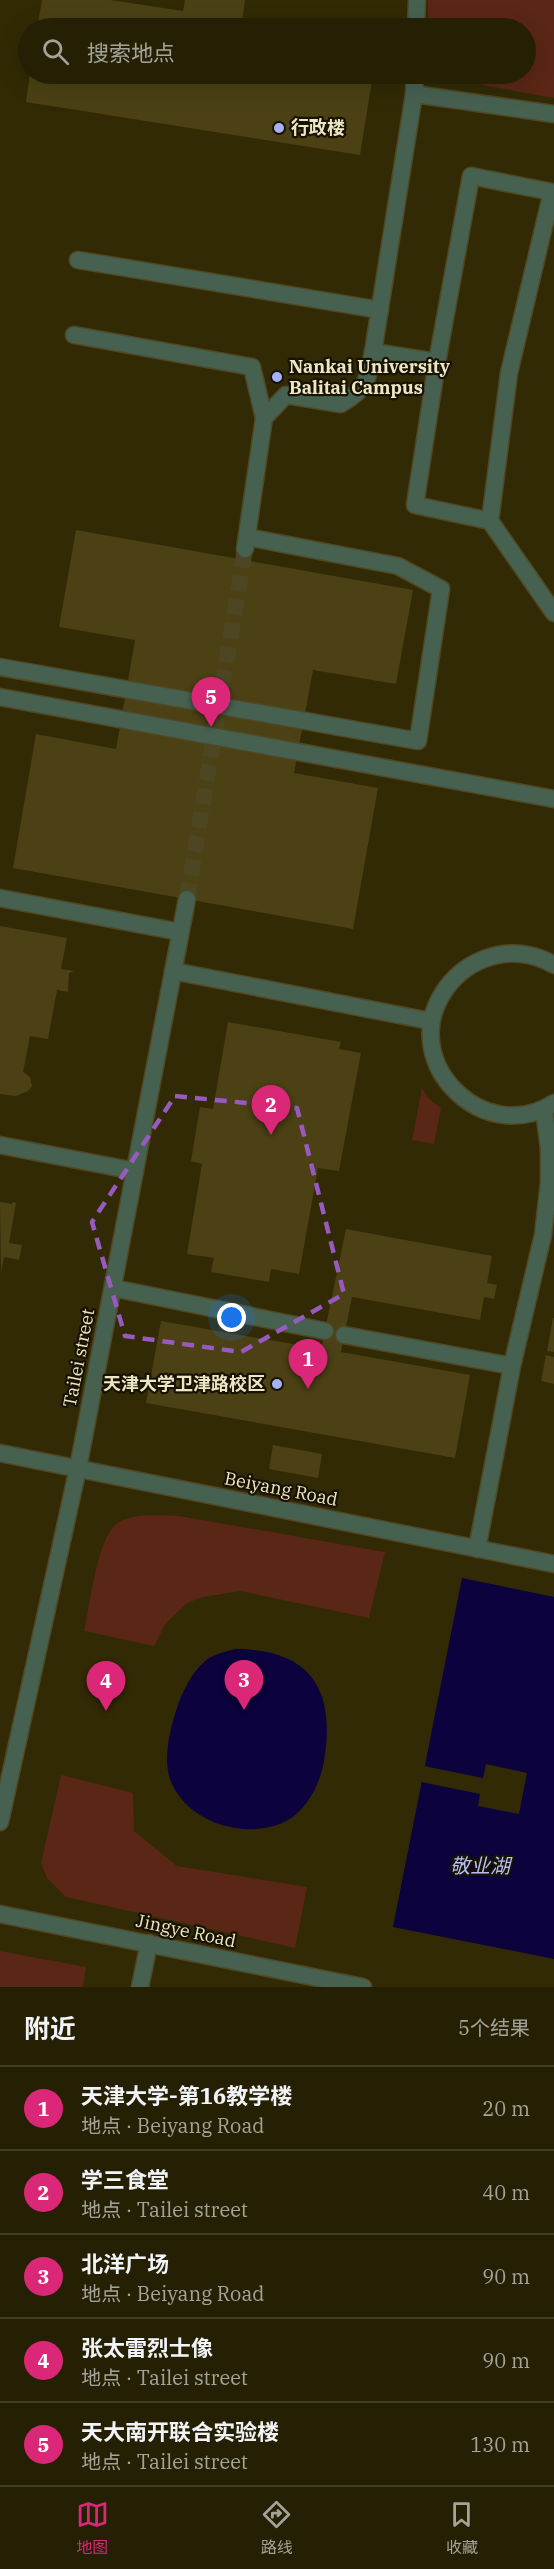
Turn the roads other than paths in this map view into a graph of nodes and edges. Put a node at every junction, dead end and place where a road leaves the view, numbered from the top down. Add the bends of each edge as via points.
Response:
1 (417, 0) edge
2 (416, 18) edge
3 (414, 84) edge
4 (414, 94) junction
5 (554, 114) edge
6 (78, 260) dead end
7 (380, 310) junction
8 (74, 335) dead end
9 (373, 352) junction
10 (437, 362) junction
11 (264, 418) junction
12 (490, 521) junction
13 (554, 613) edge
14 (0, 667) edge
15 (0, 697) edge
16 (554, 799) edge
17 (0, 898) edge
18 (187, 899) tunnel mouth
19 (180, 932) junction
20 (554, 965) edge
21 (173, 971) junction
22 (430, 1021) junction
23 (549, 1106) edge
24 (0, 1145) edge
25 (135, 1171) junction
26 (113, 1288) junction
27 (325, 1331) dead end
28 (344, 1335) dead end
29 (512, 1366) junction
30 (0, 1453) edge
31 (78, 1468) junction
32 (477, 1549) junction
33 (554, 1564) edge
34 (0, 1822) edge
35 (0, 1914) edge
36 (149, 1943) junction
37 (356, 1986) edge
38 (140, 1987) edge

1 - 2 street
3 - 4 street
4 - 5 street
4 - 7 street
6 - 7 street
7 - 9 street
8 - 11 street via 252,367
9 - 10 street
9 - 11 street via 361,392 341,404 286,395
10 - 12 street via 415,506
10 - 12 street via 471,176 552,192 509,373
11 - 14 street via 246,543 398,566 441,589 418,741
12 - 13 street
15 - 16 street
17 - 19 street
18 - 19 street, Tailei street
19 - 21 street, Tailei street
20 - 22 street via 520,953 495,955 471,964 451,980
21 - 22 street
21 - 25 street, Tailei street
22 - 23 street via 432,1050 440,1073 455,1092 474,1106 496,1114 520,1115
23 - 29 street via 549,1183 543,1235
24 - 25 street
25 - 26 street, Tailei street
26 - 27 street
26 - 31 street, Tailei street
28 - 29 street
29 - 32 street
30 - 31 street, Beiyang Road
31 - 32 street, Beiyang Road
31 - 34 street, Tailei street
32 - 33 street, Beiyang Road
35 - 36 street, Jingye Road
36 - 37 street, Jingye Road
36 - 38 street

